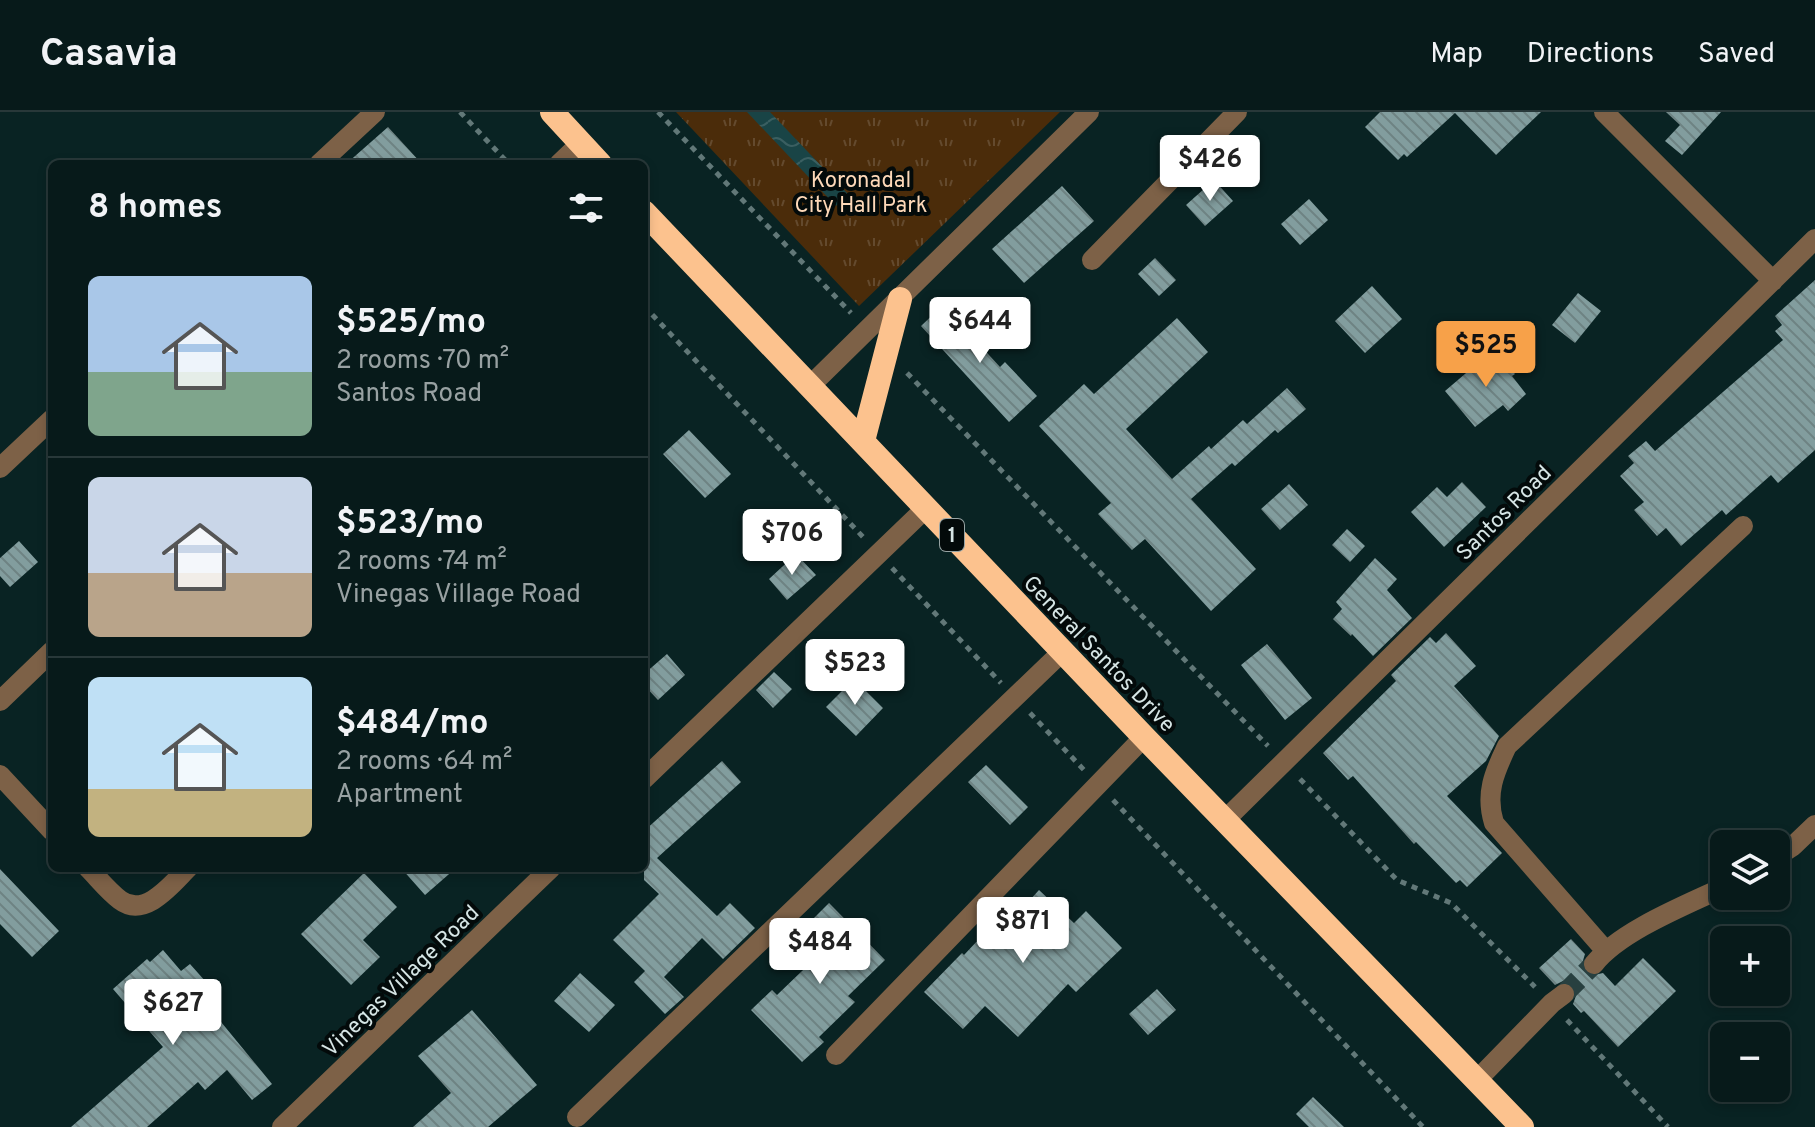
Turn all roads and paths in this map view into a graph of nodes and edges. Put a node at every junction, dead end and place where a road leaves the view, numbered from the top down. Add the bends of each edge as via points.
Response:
1 (375, 112) edge
2 (460, 112) edge
3 (552, 112) edge
4 (658, 112) edge
5 (1089, 112) edge
6 (1237, 112) edge
7 (1604, 112) edge
8 (581, 143) junction
9 (323, 160) edge
10 (505, 160) edge
11 (563, 160) edge
12 (596, 160) edge
13 (648, 216) edge
14 (1815, 239) edge
15 (1092, 260) dead end
16 (1773, 281) junction
17 (900, 299) junction
18 (648, 310) edge
19 (856, 318) dead end
20 (810, 386) junction
21 (48, 423) edge
22 (863, 441) junction
23 (0, 468) edge
24 (926, 508) junction
25 (1743, 526) dead end
26 (879, 554) junction
27 (1063, 651) junction
28 (48, 655) edge
29 (1015, 697) junction
30 (0, 701) edge
31 (1144, 737) junction
32 (0, 775) edge
33 (648, 775) edge
34 (1098, 784) junction
35 (1225, 820) junction
36 (1815, 825) edge
37 (48, 827) edge
38 (1790, 848) edge
39 (92, 872) edge
40 (184, 872) edge
41 (547, 872) edge
42 (1710, 894) edge
43 (1564, 994) tunnel mouth
44 (836, 1055) dead end
45 (1478, 1079) junction
46 (577, 1117) dead end
47 (282, 1127) edge
48 (1423, 1127) edge
49 (1522, 1127) edge

1 - 9 street
2 - 10 path
3 - 8 highway
4 - 19 path
5 - 17 street
6 - 15 street
7 - 16 street
8 - 11 street
8 - 12 highway
13 - 20 highway, General Santos Drive / 1
14 - 16 street, Santos Road
16 - 35 street, Santos Road
17 - 20 street
17 - 22 highway
18 - 26 path
20 - 22 highway, General Santos Drive / 1
21 - 23 street
22 - 24 highway, General Santos Drive / 1
24 - 26 street
24 - 27 highway, General Santos Drive / 1
25 - 42 street via 1507,746 1492,778 1489,806 1494,823 1600,957
26 - 29 path
26 - 33 street
27 - 29 street
27 - 31 highway, General Santos Drive / 1
28 - 30 street
29 - 34 path
29 - 46 street
31 - 34 street
31 - 35 highway, General Santos Drive / 1
32 - 37 street
34 - 44 street
34 - 48 path
35 - 45 highway, General Santos Drive / 1
36 - 38 street
39 - 40 street via 122,902 134,904 152,902
41 - 47 street, Vinegas Village Road
43 - 45 street
45 - 49 highway, General Santos Drive / 1

